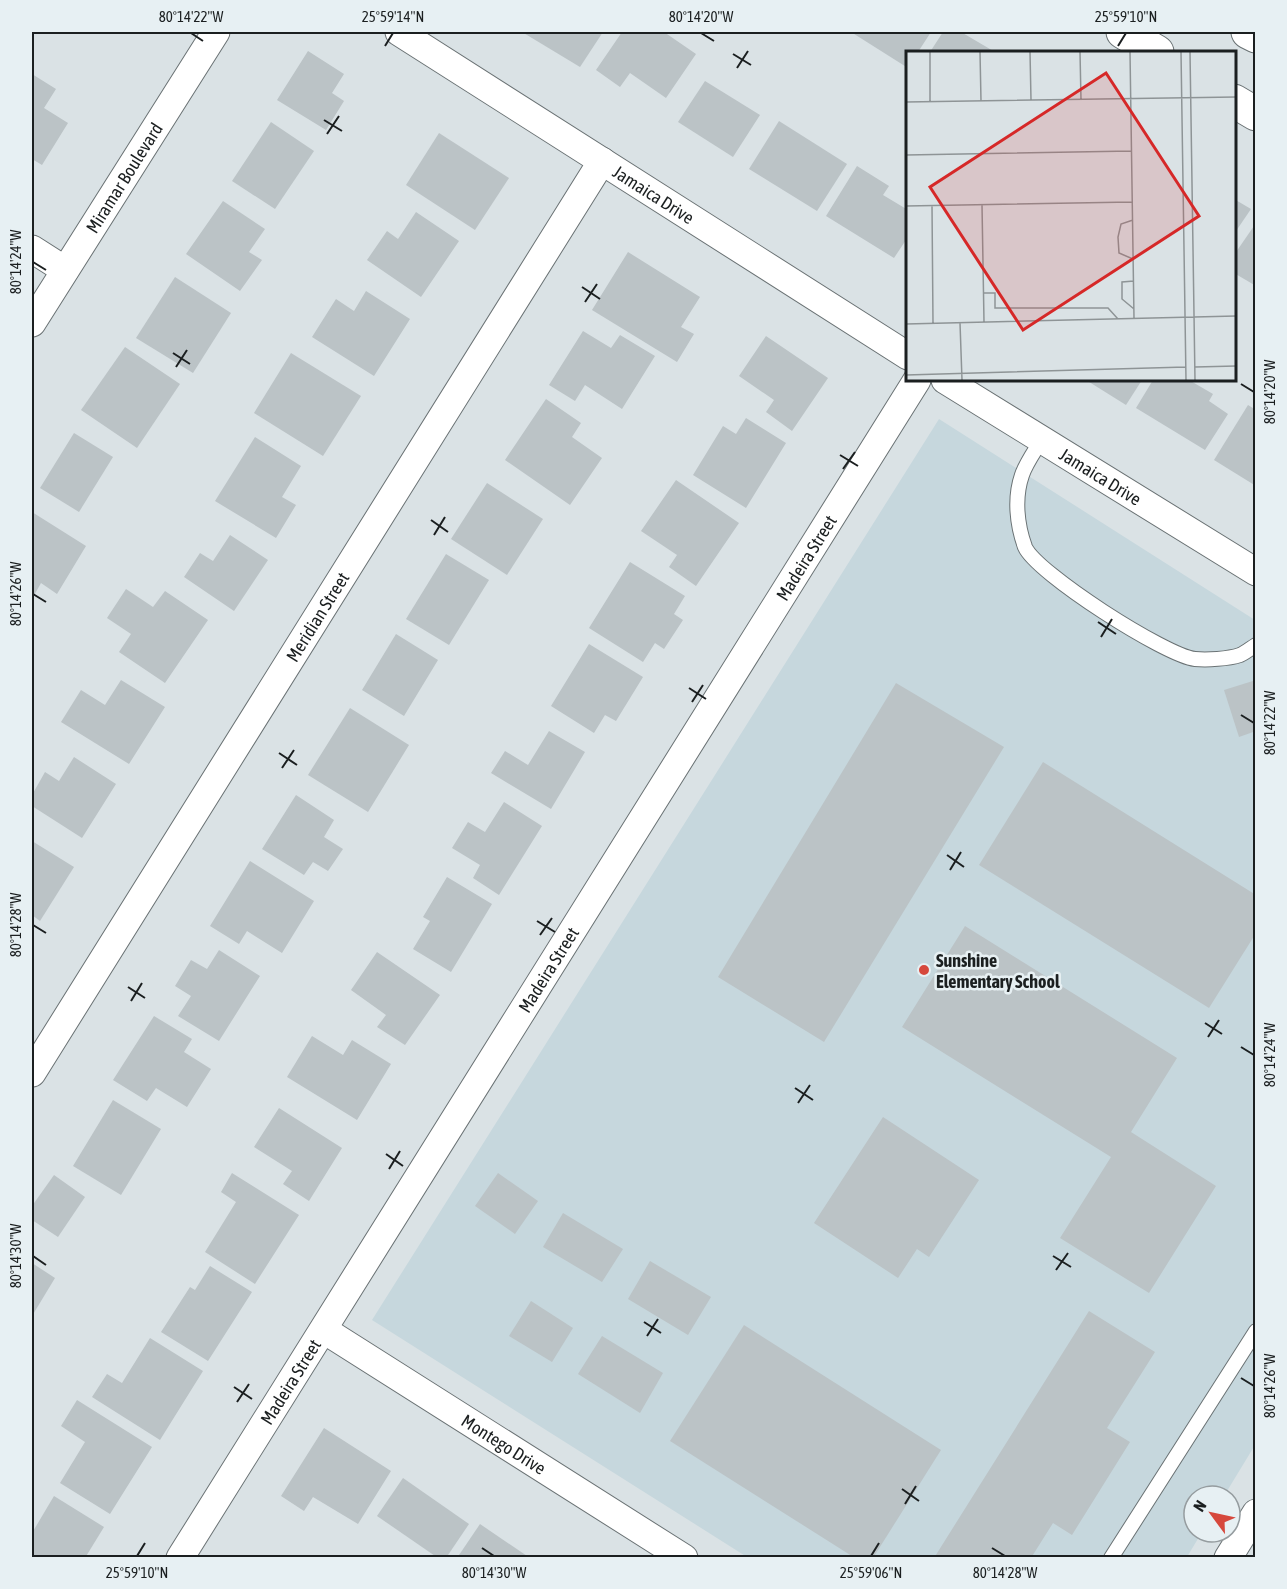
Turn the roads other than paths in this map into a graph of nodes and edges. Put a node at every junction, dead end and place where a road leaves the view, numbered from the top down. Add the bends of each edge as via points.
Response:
1 (216, 32) edge
2 (399, 32) edge
3 (1123, 32) edge
4 (1248, 32) edge
5 (1256, 36) edge
6 (1155, 51) edge
7 (1236, 101) edge
8 (1256, 114) edge
9 (602, 161) junction
10 (32, 249) edge
11 (65, 270) junction
12 (32, 323) edge
13 (906, 355) edge
14 (916, 381) edge
15 (947, 381) edge
16 (1042, 439) junction
17 (1256, 572) edge
18 (1256, 645) edge
19 (32, 1073) edge
20 (324, 1330) junction
21 (1256, 1331) edge
22 (1250, 1354) edge
23 (1256, 1513) edge
24 (180, 1557) edge
25 (684, 1557) edge
26 (1111, 1557) edge
27 (1228, 1557) edge

1 - 11 street, Miramar Boulevard
2 - 9 street, Jamaica Drive
3 - 6 street
4 - 5 street
7 - 8 street
9 - 13 street, Jamaica Drive
9 - 19 street, Meridian Street
10 - 11 street
11 - 12 street, Miramar Boulevard
14 - 20 street, Madeira Street
15 - 16 street, Jamaica Drive
16 - 17 street, Jamaica Drive
16 - 18 lane via 1022,473 1018,525 1026,550 1053,576 1174,653 1195,659 1219,657 1241,654
20 - 24 street, Madeira Street
20 - 25 street, Montego Drive
21 - 22 lane
22 - 26 lane
23 - 27 street

